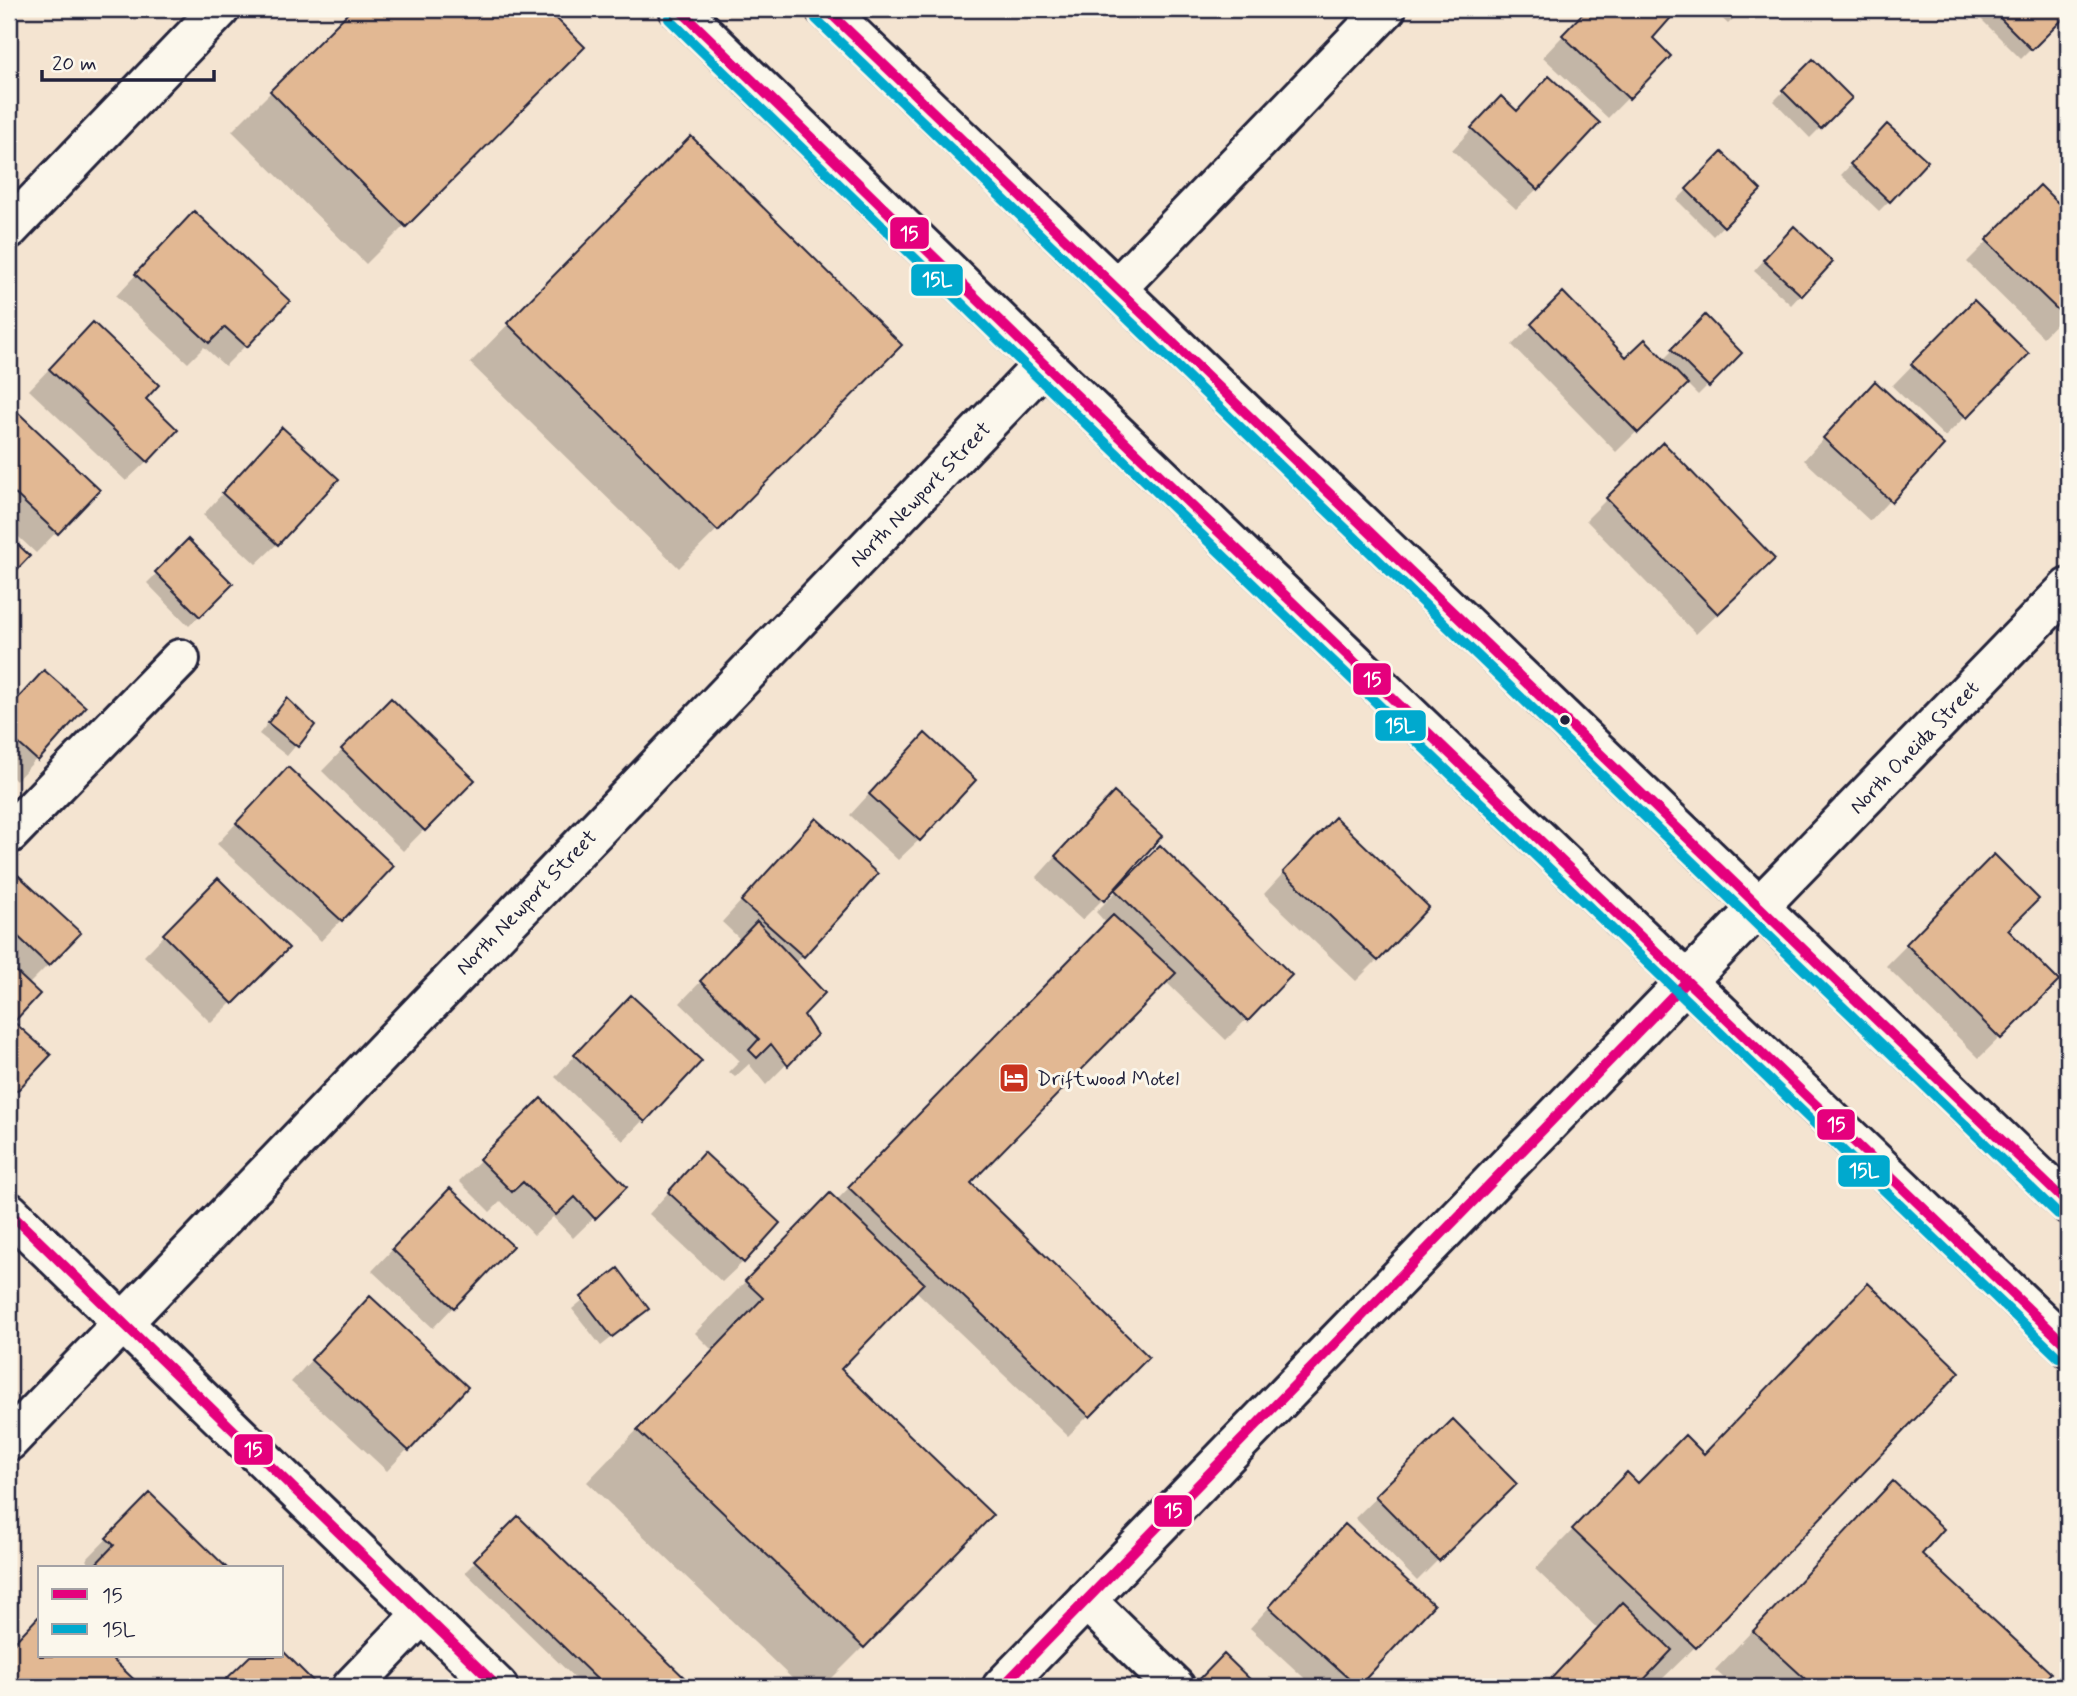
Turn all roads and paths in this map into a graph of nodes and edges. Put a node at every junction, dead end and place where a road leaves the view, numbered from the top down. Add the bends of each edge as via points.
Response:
1 (220, 9) edge
2 (679, 9) edge
3 (826, 9) edge
4 (1386, 9) edge
5 (9, 229) edge
6 (1117, 288) junction
7 (1044, 364) junction
8 (2068, 588) edge
9 (180, 659) dead end
10 (9, 834) edge
11 (1759, 906) junction
12 (1686, 982) junction
13 (2068, 1204) edge
14 (9, 1212) edge
15 (123, 1322) junction
16 (2068, 1347) edge
17 (9, 1441) edge
18 (1086, 1601) junction
19 (422, 1614) junction
20 (352, 1687) edge
21 (498, 1687) edge
22 (1002, 1687) edge
23 (1175, 1687) edge

1 - 5 main road
2 - 7 main road
3 - 6 main road
4 - 6 main road
6 - 11 main road
7 - 12 main road
7 - 15 main road, North Newport Street
8 - 11 main road, North Oneida Street
9 - 10 main road
11 - 12 main road, North Oneida Street
11 - 13 main road
12 - 16 main road
12 - 18 main road
14 - 15 main road
15 - 17 main road, North Newport Street
15 - 19 main road
18 - 22 main road
18 - 23 main road
19 - 20 main road
19 - 21 main road

